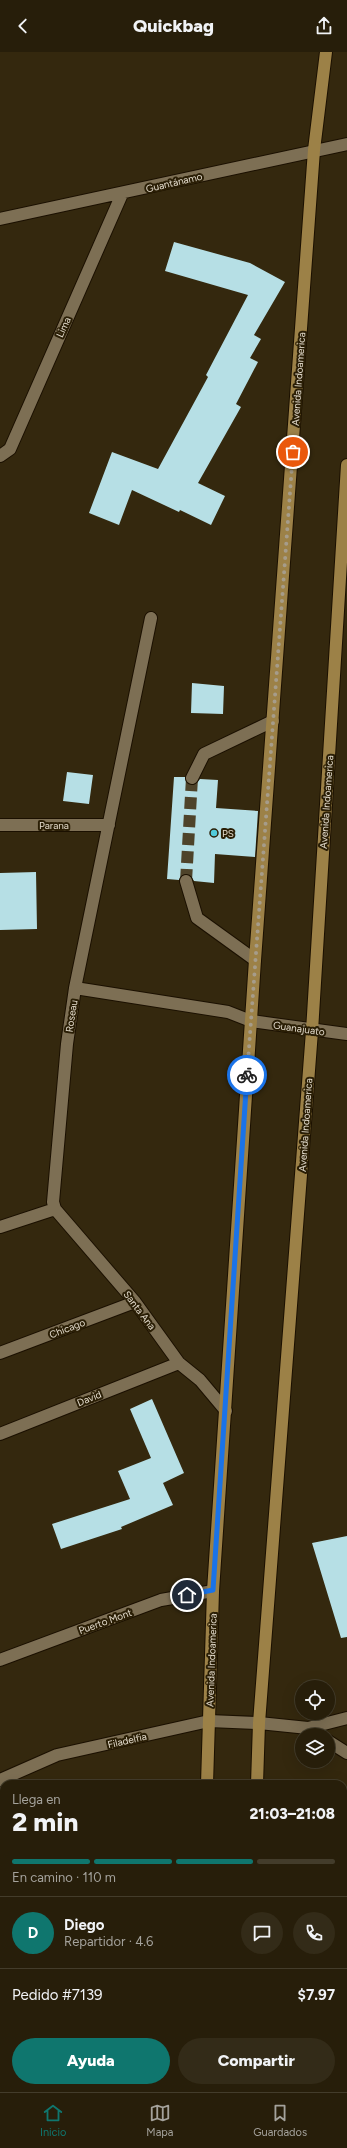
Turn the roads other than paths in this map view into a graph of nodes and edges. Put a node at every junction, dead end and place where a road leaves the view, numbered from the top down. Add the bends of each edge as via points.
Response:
1 (326, 52) edge
2 (347, 144) edge
3 (314, 150) junction
4 (122, 194) junction
5 (0, 219) edge
6 (0, 456) edge
7 (347, 465) edge
8 (151, 618) dead end
9 (273, 721) junction
10 (192, 778) tunnel mouth
11 (0, 825) edge
12 (109, 825) junction
13 (186, 881) tunnel mouth
14 (255, 960) junction
15 (75, 988) junction
16 (250, 1021) junction
17 (312, 1030) junction
18 (347, 1034) edge
19 (55, 1209) junction
20 (0, 1227) edge
21 (135, 1302) junction
22 (0, 1353) edge
23 (179, 1363) junction
24 (226, 1411) junction
25 (0, 1434) edge
26 (213, 1590) junction
27 (0, 1660) edge
28 (347, 1718) edge
29 (209, 1721) junction
30 (259, 1723) junction
31 (308, 1728) joint
32 (335, 1745) edge
33 (347, 1753) edge
34 (0, 1780) edge
35 (207, 1780) edge
36 (258, 1780) edge

1 - 3 main road, Avenida Indoamerica
2 - 3 street, Guantánamo
3 - 4 street, Guantánamo
3 - 9 main road, Avenida Indoamerica
4 - 5 street, Guantánamo
4 - 6 street, Lima via 10,449
7 - 17 main road, Avenida Indoamerica
8 - 12 street, Roseau
9 - 10 street via 204,754
9 - 14 main road, Avenida Indoamerica
11 - 12 street, Parana
12 - 15 street, Roseau
13 - 14 street via 197,918
14 - 16 main road, Avenida Indoamerica
15 - 16 street, Guanajuato via 228,1012
15 - 19 street, Roseau via 64,1067 53,1195
16 - 17 street, Guanajuato
16 - 24 main road, Avenida Indoamerica
17 - 18 street, Guanajuato
17 - 30 main road, Avenida Indoamerica
19 - 20 street
19 - 21 street, Santa Ana
21 - 22 street, Chicago
21 - 23 street, Santa Ana
23 - 24 street, Santa Ana via 200,1380
23 - 25 street, David
24 - 26 main road, Avenida Indoamerica
26 - 27 street, Puerto Mont via 161,1600
26 - 29 main road, Avenida Indoamerica
28 - 31 street
29 - 30 street, Filadelfia
29 - 34 street, Filadelfia via 57,1755
29 - 35 main road, Avenida Indoamerica
30 - 31 street, Filadelfia
30 - 36 main road, Avenida Indoamerica
32 - 33 street

